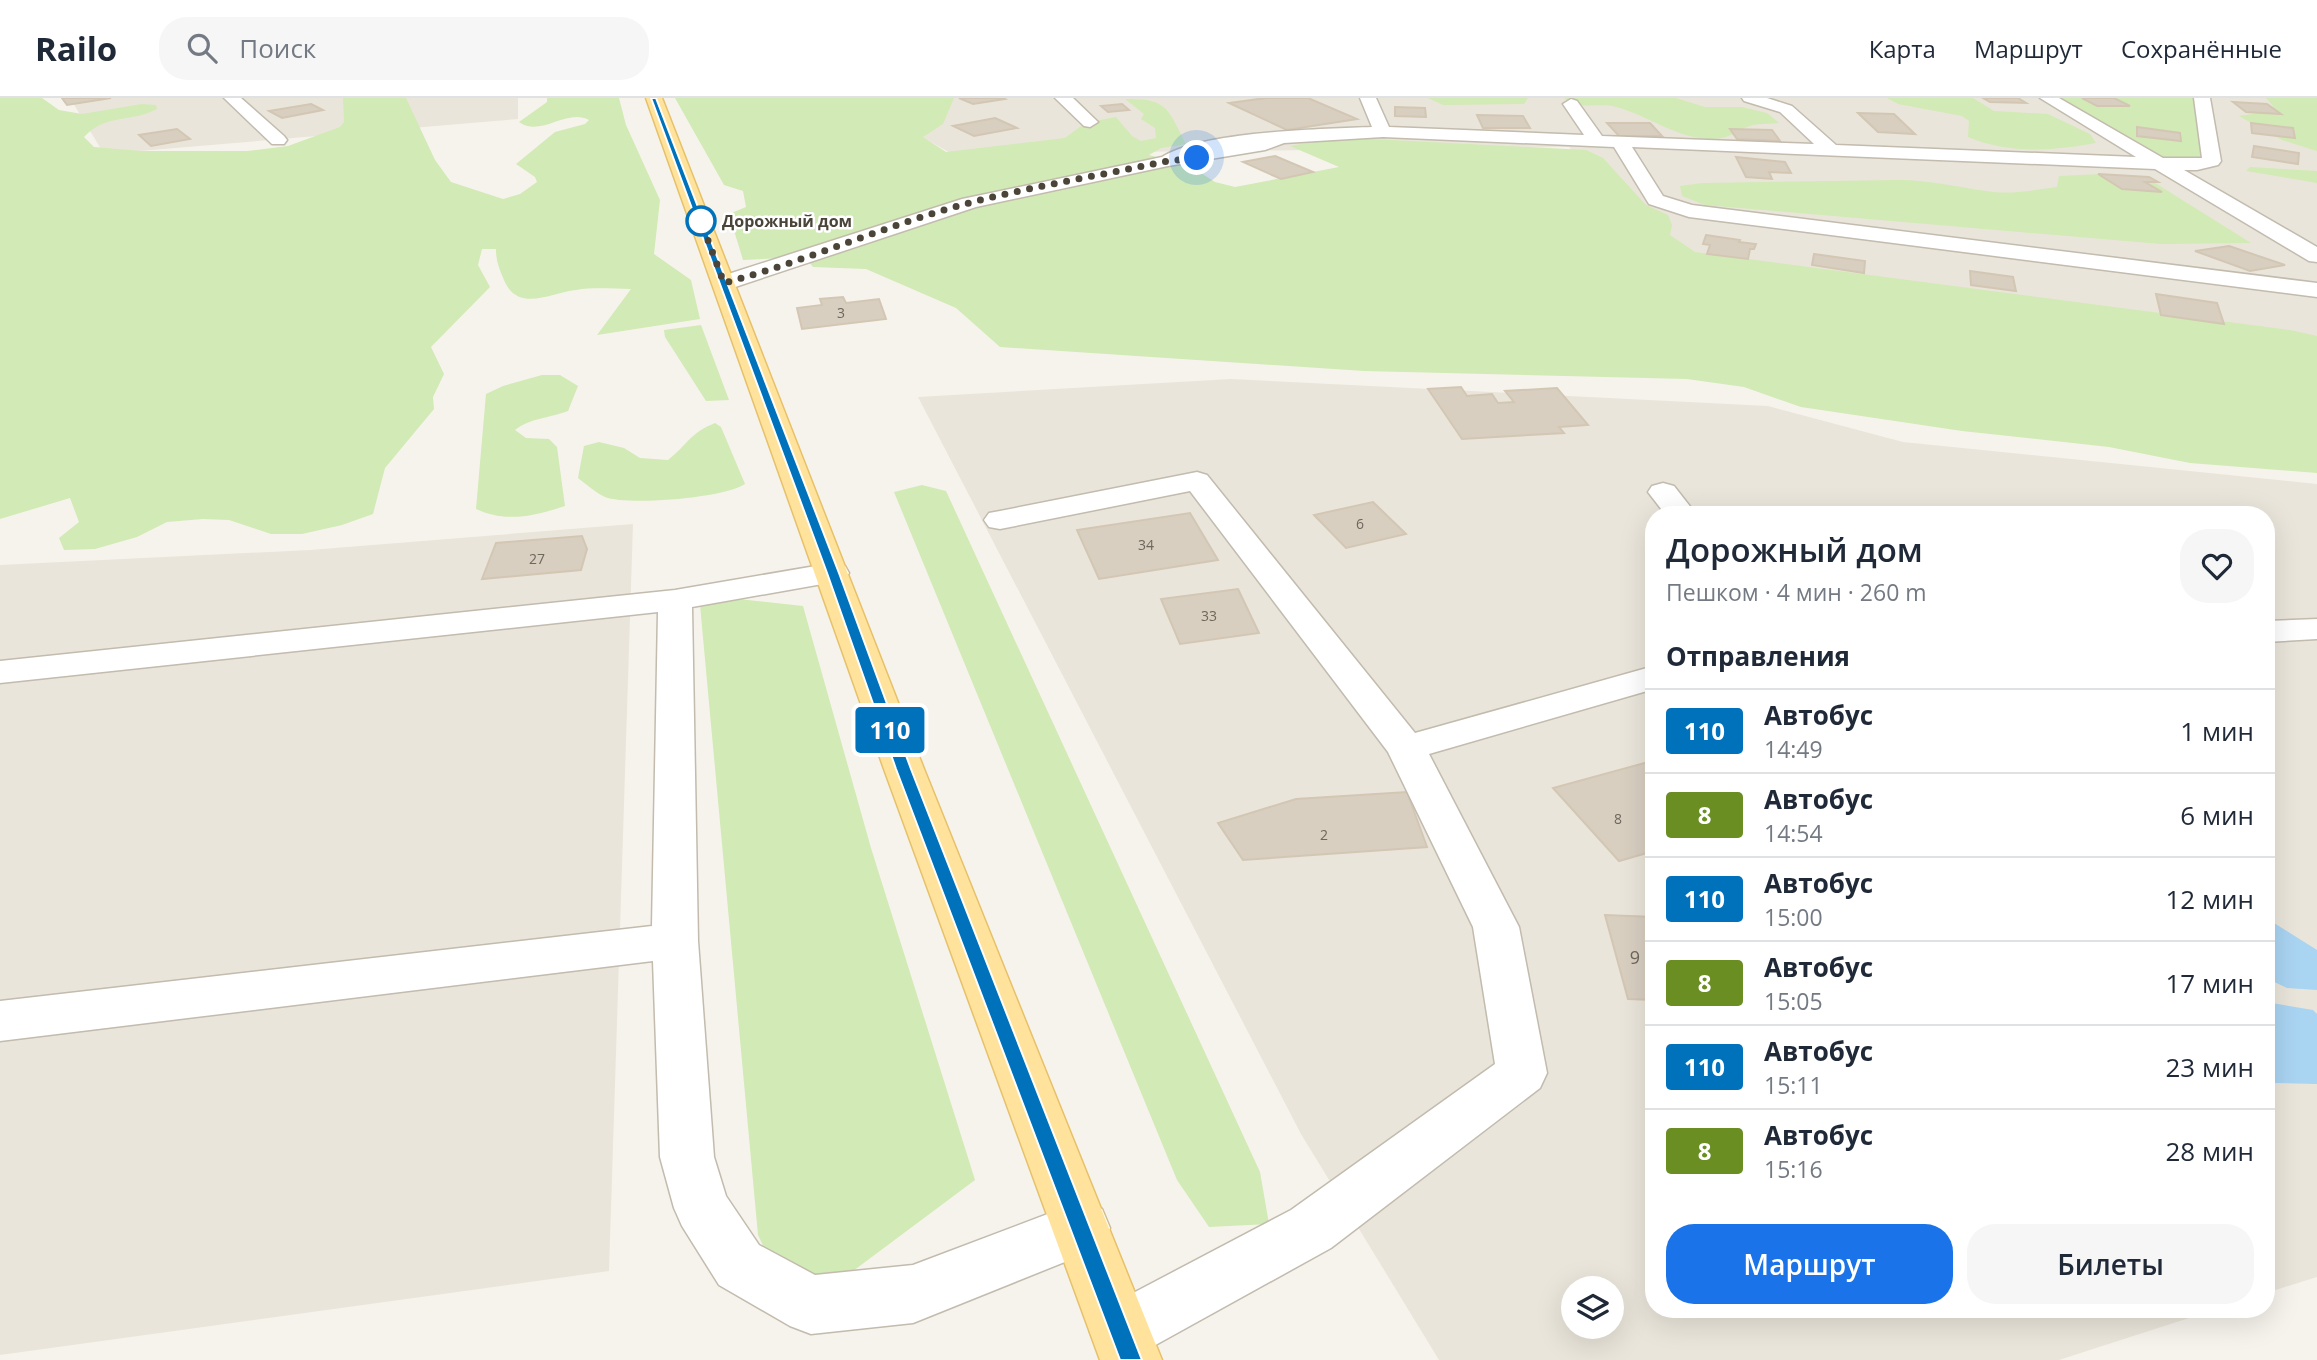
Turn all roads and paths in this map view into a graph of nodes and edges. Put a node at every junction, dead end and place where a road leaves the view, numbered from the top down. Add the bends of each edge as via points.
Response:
1 (232, 98) edge
2 (654, 98) edge
3 (1063, 98) edge
4 (1368, 98) edge
5 (1750, 98) edge
6 (2048, 98) edge
7 (2202, 98) edge
8 (1571, 104) dead end
9 (1090, 122) dead end
10 (1383, 132) junction
11 (278, 140) dead end
12 (1597, 141) junction
13 (1620, 142) junction
14 (1831, 150) junction
15 (2163, 165) junction
16 (2317, 256) edge
17 (724, 283) junction
18 (2317, 290) edge
19 (1000, 520) dead end
20 (833, 573) junction
21 (674, 600) junction
22 (2317, 629) edge
23 (2275, 631) edge
24 (0, 672) edge
25 (1645, 680) edge
26 (1406, 748) junction
27 (675, 941) junction
28 (0, 1021) edge
29 (1082, 1228) junction
30 (1125, 1346) edge

1 - 11 street
2 - 17 main road
3 - 9 street
4 - 10 street
5 - 14 street via 1786,109
6 - 15 street
7 - 15 street via 2212,161 2197,166
8 - 12 street
10 - 12 street
10 - 17 street via 1317,134 1182,152 1168,161 968,203
12 - 13 street
13 - 14 street
13 - 18 street via 1656,200 1689,211
14 - 15 street
15 - 16 street
17 - 20 main road
19 - 26 street via 1197,481
20 - 21 street
20 - 29 main road
21 - 24 street
21 - 27 street
22 - 23 street
25 - 26 street
26 - 30 street via 1496,927 1522,1073 1311,1229
27 - 28 street
27 - 29 street via 687,1157 702,1208 739,1265 810,1305 913,1294
29 - 30 main road

